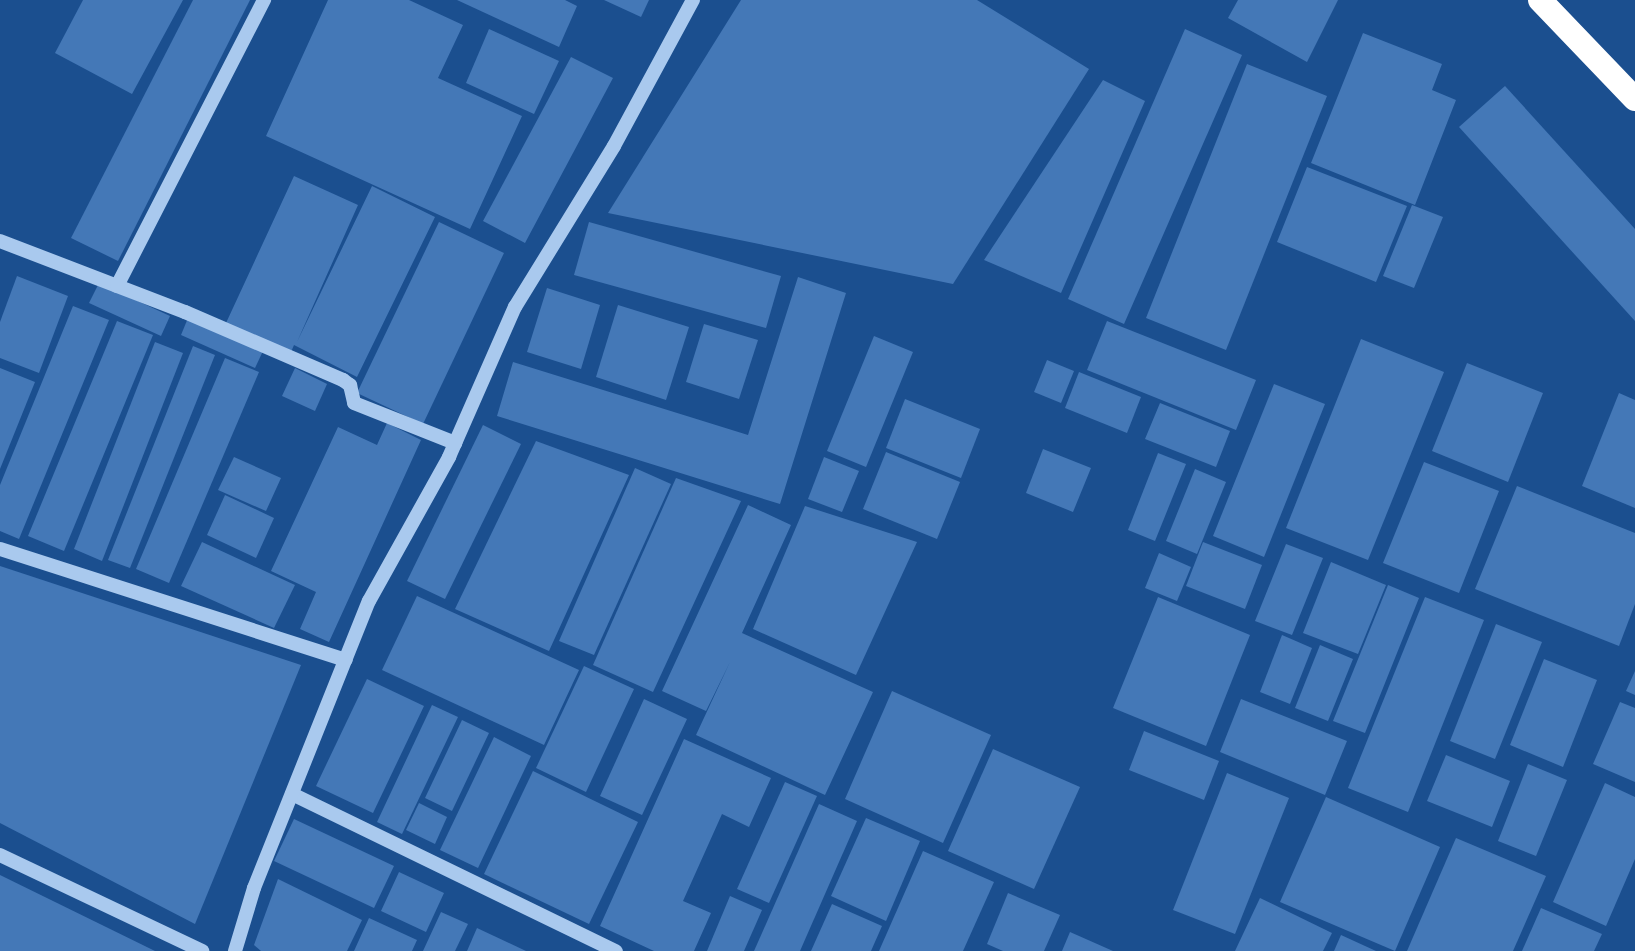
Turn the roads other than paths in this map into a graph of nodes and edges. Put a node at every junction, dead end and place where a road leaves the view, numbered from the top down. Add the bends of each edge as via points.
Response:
1 (264, 0) edge
2 (693, 0) edge
3 (1540, 0) edge
4 (1635, 99) edge
5 (0, 241) edge
6 (117, 286) junction
7 (455, 443) junction
8 (0, 549) edge
9 (346, 660) junction
10 (292, 794) junction
11 (0, 855) edge
12 (202, 951) edge
13 (235, 951) edge
14 (616, 951) edge

1 - 6 street
2 - 7 street via 614,146 515,307
3 - 4 highway
5 - 6 street
6 - 7 street via 343,380 350,385 354,403
7 - 9 street via 369,601
8 - 9 street
9 - 10 street
10 - 13 street
10 - 14 street
11 - 12 street

